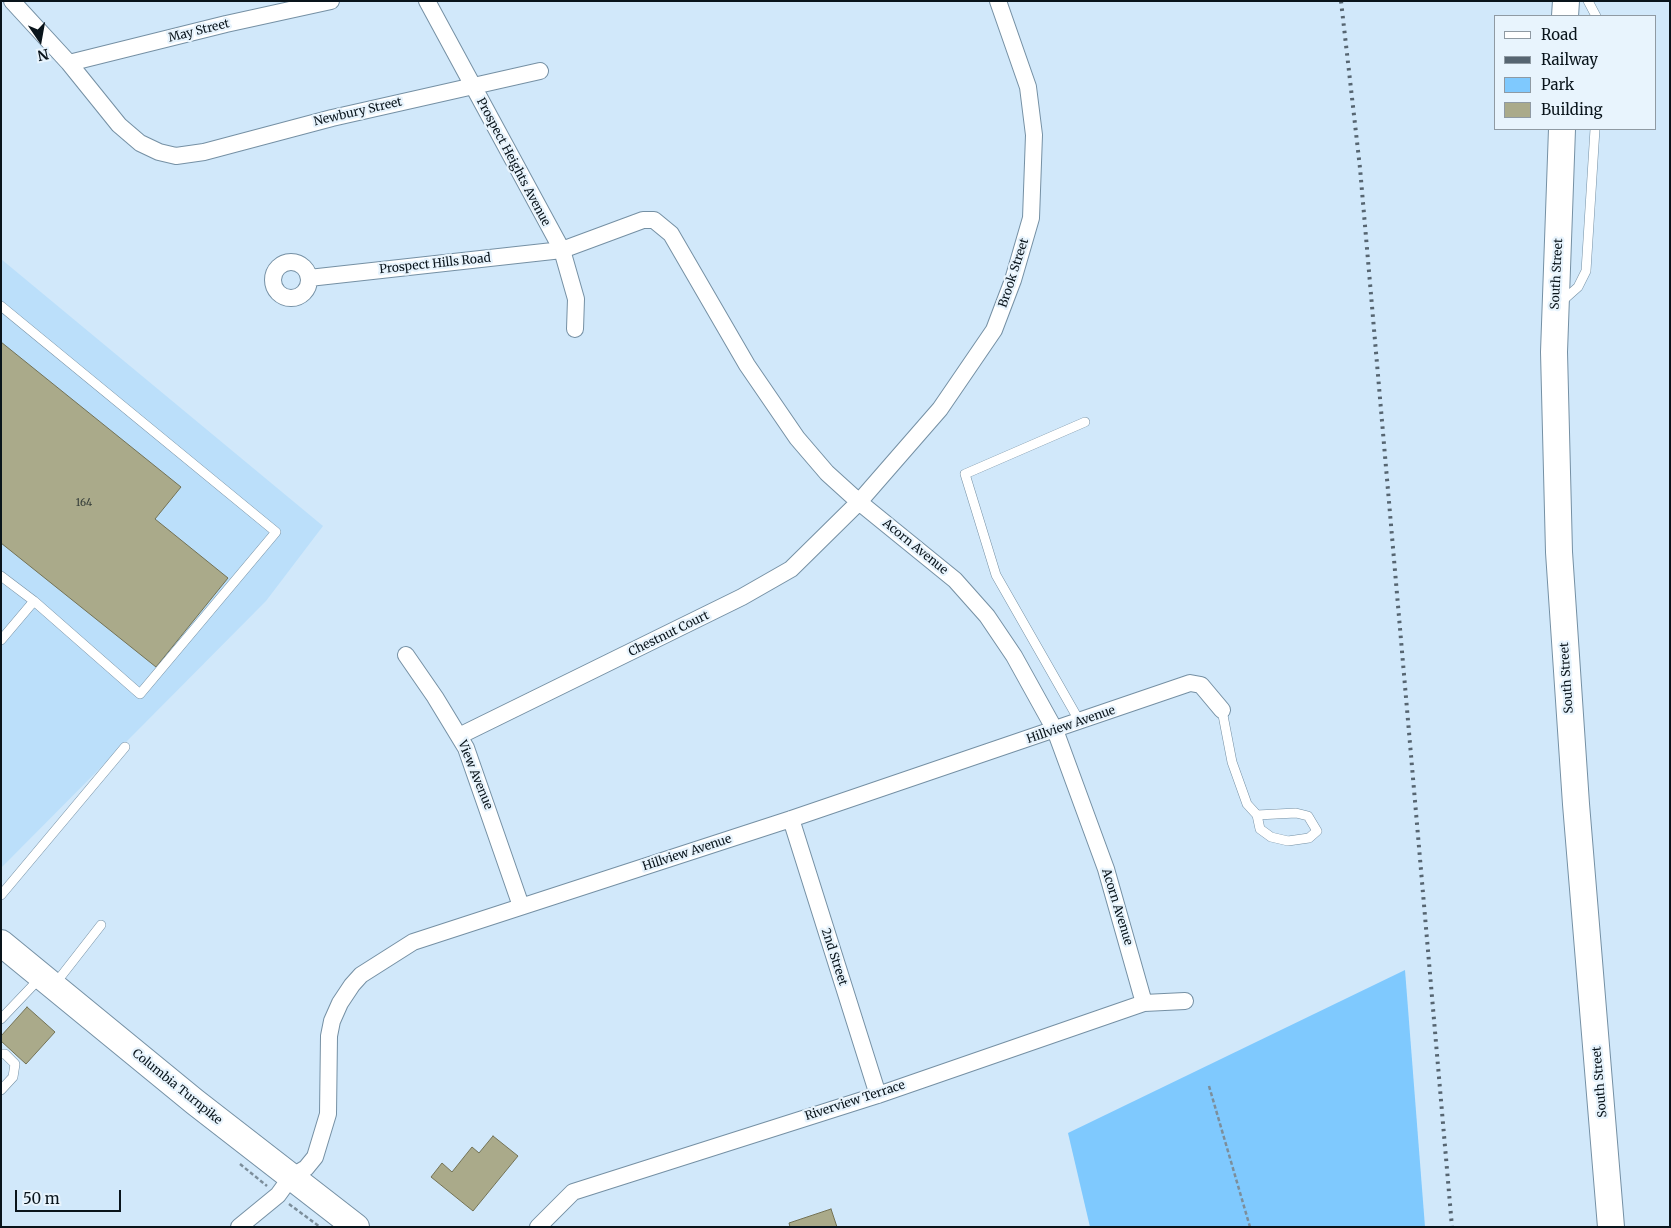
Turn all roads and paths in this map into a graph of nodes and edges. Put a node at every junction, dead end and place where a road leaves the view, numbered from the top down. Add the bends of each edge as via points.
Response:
1 (12, 1) edge
2 (331, 1) edge
3 (427, 1) edge
4 (998, 1) edge
5 (1566, 1) edge
6 (1588, 1) edge
7 (1565, 15) edge
8 (1595, 15) edge
9 (69, 63) junction
10 (540, 71) dead end
11 (472, 86) junction
12 (1562, 130) edge
13 (1595, 130) edge
14 (562, 250) junction
15 (309, 278) dead end
16 (1, 306) edge
17 (1556, 306) junction
18 (575, 329) dead end
19 (1085, 422) dead end
20 (859, 502) junction
21 (1, 576) edge
22 (34, 601) junction
23 (1, 640) edge
24 (406, 655) dead end
25 (1222, 710) joint
26 (1080, 722) junction
27 (1055, 730) junction
28 (459, 736) junction
29 (125, 747) dead end
30 (1256, 815) junction
31 (791, 819) junction
32 (1, 895) edge
33 (521, 906) junction
34 (101, 926) dead end
35 (1, 943) edge
36 (47, 981) junction
37 (1185, 1000) dead end
38 (1144, 1004) junction
39 (1, 1019) edge
40 (1, 1054) edge
41 (1209, 1086) dead end
42 (1, 1090) edge
43 (878, 1095) junction
44 (290, 1177) junction
45 (238, 1227) edge
46 (356, 1227) edge
47 (538, 1227) edge
48 (1250, 1227) edge
49 (1611, 1227) edge

1 - 9 street
2 - 9 street, May Street
3 - 11 street, Prospect Heights Avenue
4 - 20 street, Brook Street via 1028,87 1034,135 1032,218 994,330 940,409
5 - 7 main road
6 - 8 lane
9 - 11 street, Newbury Street via 119,124 140,143 176,156 204,152
10 - 11 street, Newbury Street
11 - 14 street, Prospect Heights Avenue
12 - 17 main road, South Street
13 - 17 lane via 1586,271 1578,287
14 - 15 street, Prospect Hills Road
14 - 18 street, Prospect Heights Avenue via 576,299
14 - 20 street, Acorn Avenue via 644,220 654,220 671,234 747,364 796,438
16 - 22 lane via 276,532 140,694
17 - 49 main road, South Street via 1554,352 1560,562
19 - 26 lane via 965,474 996,575
20 - 27 street, Acorn Avenue via 956,580 987,616 1014,656
20 - 28 street, Chestnut Court via 791,569 742,598
21 - 22 lane
22 - 23 lane
24 - 28 street, View Avenue
25 - 26 street, Hillview Avenue via 1195,683
25 - 30 lane via 1232,762 1248,804
26 - 27 street, Hillview Avenue
27 - 31 street, Hillview Avenue
27 - 38 street, Acorn Avenue via 1106,870
28 - 33 street, View Avenue via 473,766
29 - 32 lane
30 - 30 lane via 1296,813 1308,816 1317,831 1309,838 1288,841 1271,837 1260,828
31 - 33 street, Hillview Avenue
31 - 43 street, 2nd Street
33 - 44 street, Hillview Avenue via 413,942 372,967 352,985 332,1021 325,1130 315,1157 306,1168
34 - 36 lane
35 - 36 main road, Columbia Turnpike
36 - 39 lane
36 - 44 main road, Columbia Turnpike
37 - 38 street, Riverview Terrace
38 - 43 street, Riverview Terrace
40 - 42 lane via 14,1064 13,1077
41 - 48 path
43 - 47 street, Riverview Terrace via 573,1192
44 - 45 street, Hillview Avenue via 278,1195
44 - 46 main road, Columbia Turnpike

